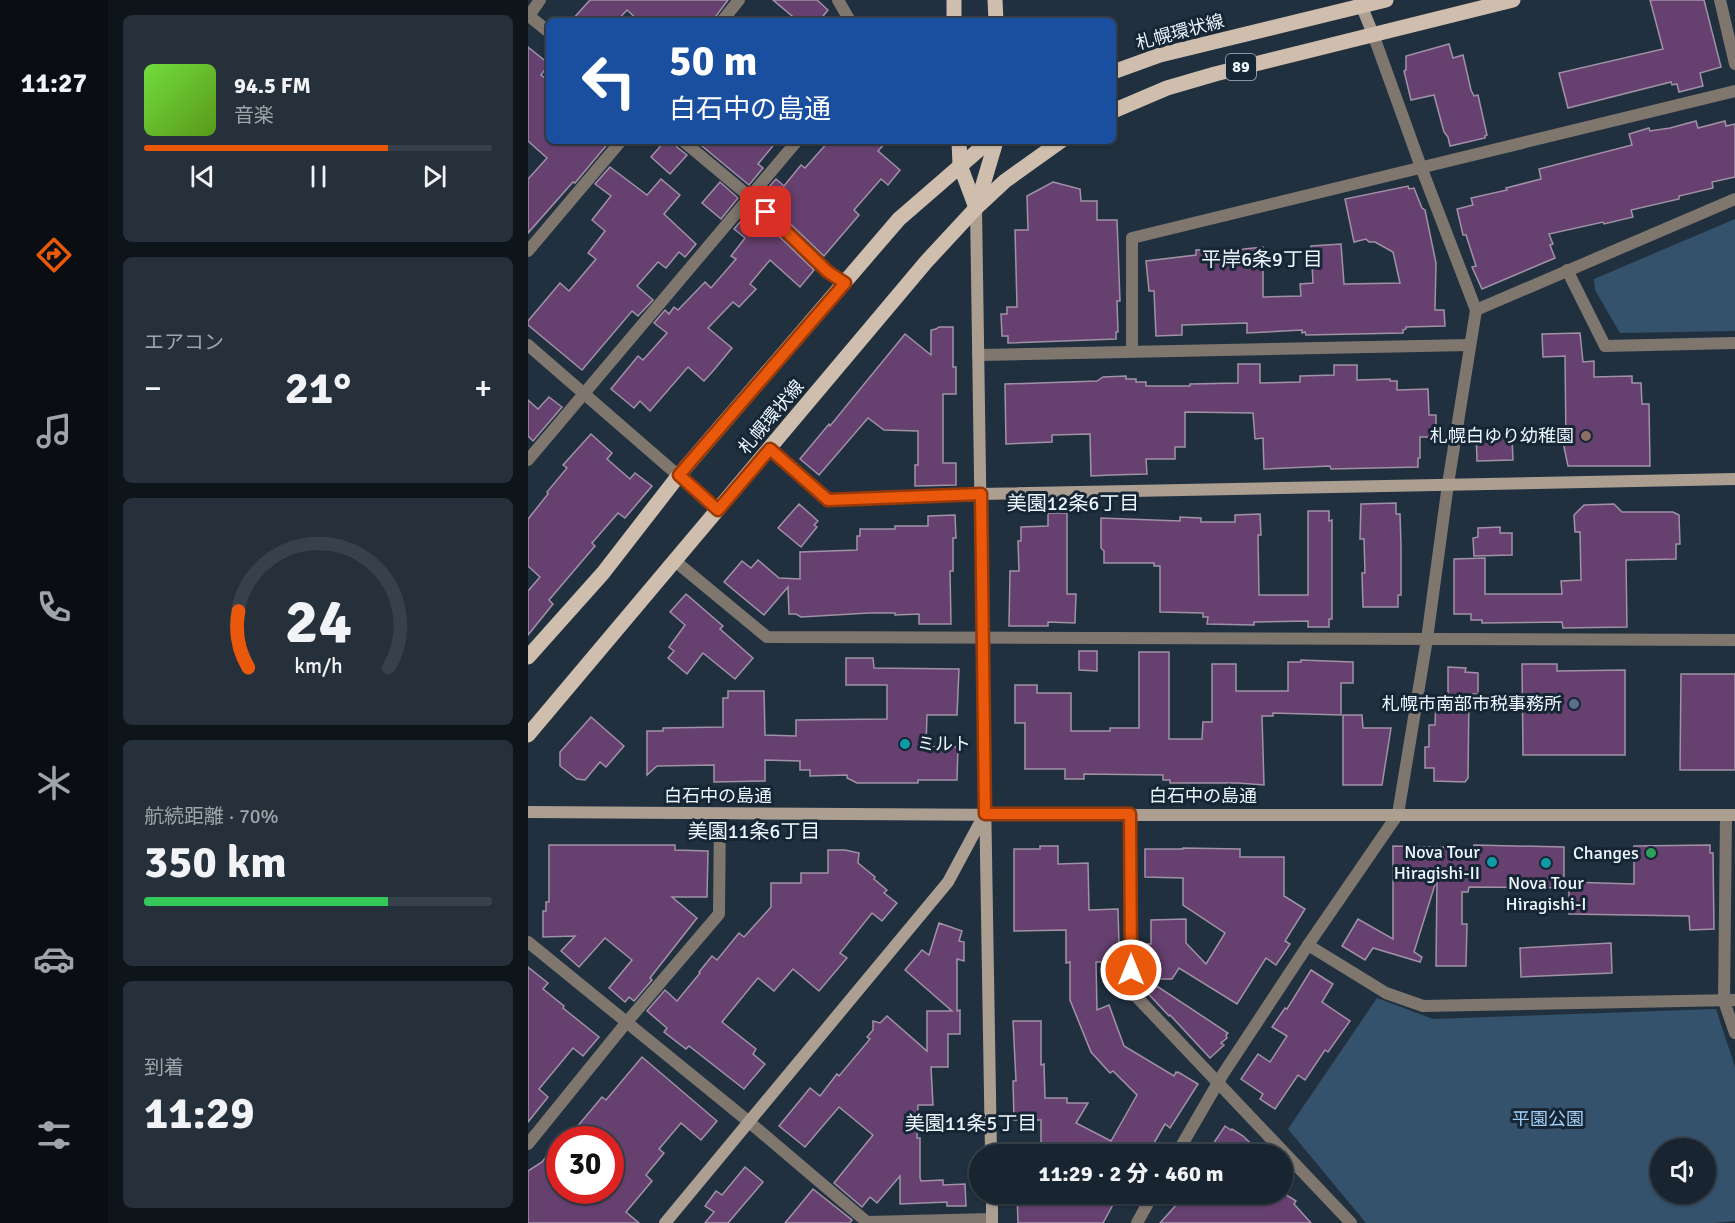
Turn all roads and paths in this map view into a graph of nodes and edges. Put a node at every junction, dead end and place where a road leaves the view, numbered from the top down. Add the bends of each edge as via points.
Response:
1 (540, 0) edge
2 (739, 0) edge
3 (838, 0) edge
4 (954, 0) edge
5 (995, 0) edge
6 (1386, 0) edge
7 (1513, 0) edge
8 (1720, 0) edge
9 (1360, 3) edge
10 (529, 16) edge
11 (724, 18) edge
12 (848, 18) edge
13 (954, 18) edge
14 (996, 18) edge
15 (546, 30) edge
16 (1373, 34) junction
17 (1735, 64) edge
18 (1116, 71) edge
19 (1735, 92) edge
20 (1116, 110) edge
21 (618, 144) edge
22 (687, 144) edge
23 (794, 144) edge
24 (959, 144) edge
25 (985, 144) edge
26 (995, 144) edge
27 (1057, 144) edge
28 (960, 165) junction
29 (1421, 167) junction
30 (750, 197) junction
31 (1735, 199) edge
32 (976, 208) junction
33 (528, 251) edge
34 (1567, 270) junction
35 (845, 283) junction
36 (1476, 310) junction
37 (1735, 343) edge
38 (528, 345) edge
39 (1470, 345) junction
40 (1132, 351) junction
41 (978, 355) junction
42 (585, 393) junction
43 (770, 449) junction
44 (528, 460) edge
45 (679, 475) junction
46 (1735, 479) edge
47 (1448, 484) junction
48 (981, 494) junction
49 (718, 510) junction
50 (675, 561) junction
51 (983, 638) junction
52 (1427, 639) junction
53 (1735, 640) edge
54 (528, 657) edge
55 (528, 735) edge
56 (528, 812) edge
57 (720, 814) junction
58 (985, 814) junction
59 (1130, 814) junction
60 (1398, 814) junction
61 (1731, 815) edge
62 (528, 942) edge
63 (1308, 945) junction
64 (1729, 1001) edge
65 (626, 1023) junction
66 (1735, 1033) edge
67 (1218, 1082) junction
68 (748, 1121) junction
69 (528, 1144) edge
70 (991, 1144) edge
71 (1182, 1144) edge
72 (992, 1204) edge
73 (1147, 1204) edge
74 (992, 1221) edge
75 (867, 1222) edge
76 (665, 1223) edge
77 (1137, 1223) edge
78 (1351, 1223) edge

1 - 10 street
2 - 11 street
3 - 12 street
4 - 13 main road
5 - 14 main road
6 - 9 main road, 89
7 - 16 main road, 89
8 - 17 street
9 - 16 street
9 - 18 main road, 札幌環状線 / 89 via 1160,55
10 - 15 street
16 - 20 main road, 89 via 1167,88
16 - 29 street
19 - 29 street
21 - 33 street
22 - 30 street
23 - 30 street
24 - 28 main road
25 - 28 main road, 札幌環状線
26 - 32 main road
27 - 32 main road, 札幌環状線 via 1005,181
28 - 32 main road
28 - 35 main road, 札幌環状線 via 899,219
29 - 36 street
29 - 40 street via 1132,238
30 - 35 street via 828,272
30 - 42 street
31 - 34 street
32 - 41 street
32 - 43 main road, 札幌環状線
34 - 36 street
34 - 37 street via 1605,346
35 - 45 main road, 札幌環状線
36 - 39 street
38 - 42 street
39 - 40 street
39 - 47 street
40 - 41 street
41 - 48 street
42 - 44 street
42 - 45 street
43 - 48 street via 828,500
43 - 49 main road, 札幌環状線
45 - 49 street
45 - 54 main road, 札幌環状線 via 603,573
46 - 47 street
47 - 48 street
47 - 52 street
48 - 51 street
49 - 50 main road, 札幌環状線
50 - 51 street via 767,637
50 - 55 main road, 札幌環状線
51 - 52 street
51 - 58 street
52 - 53 street
52 - 60 street
56 - 57 street, 白石中の島通
57 - 58 street, 白石中の島通
57 - 65 street via 719,914
58 - 59 street, 白石中の島通
58 - 68 street via 948,882
58 - 70 street
59 - 60 street, 白石中の島通
59 - 67 street via 1132,992
60 - 61 street, 白石中の島通
60 - 63 street
61 - 64 street
62 - 65 street
63 - 64 street via 1386,993 1423,1006
63 - 67 street
64 - 66 street
65 - 68 street
65 - 69 street
67 - 71 street
67 - 78 street
68 - 75 street
68 - 76 street
72 - 74 street
73 - 77 street
74 - 75 street

